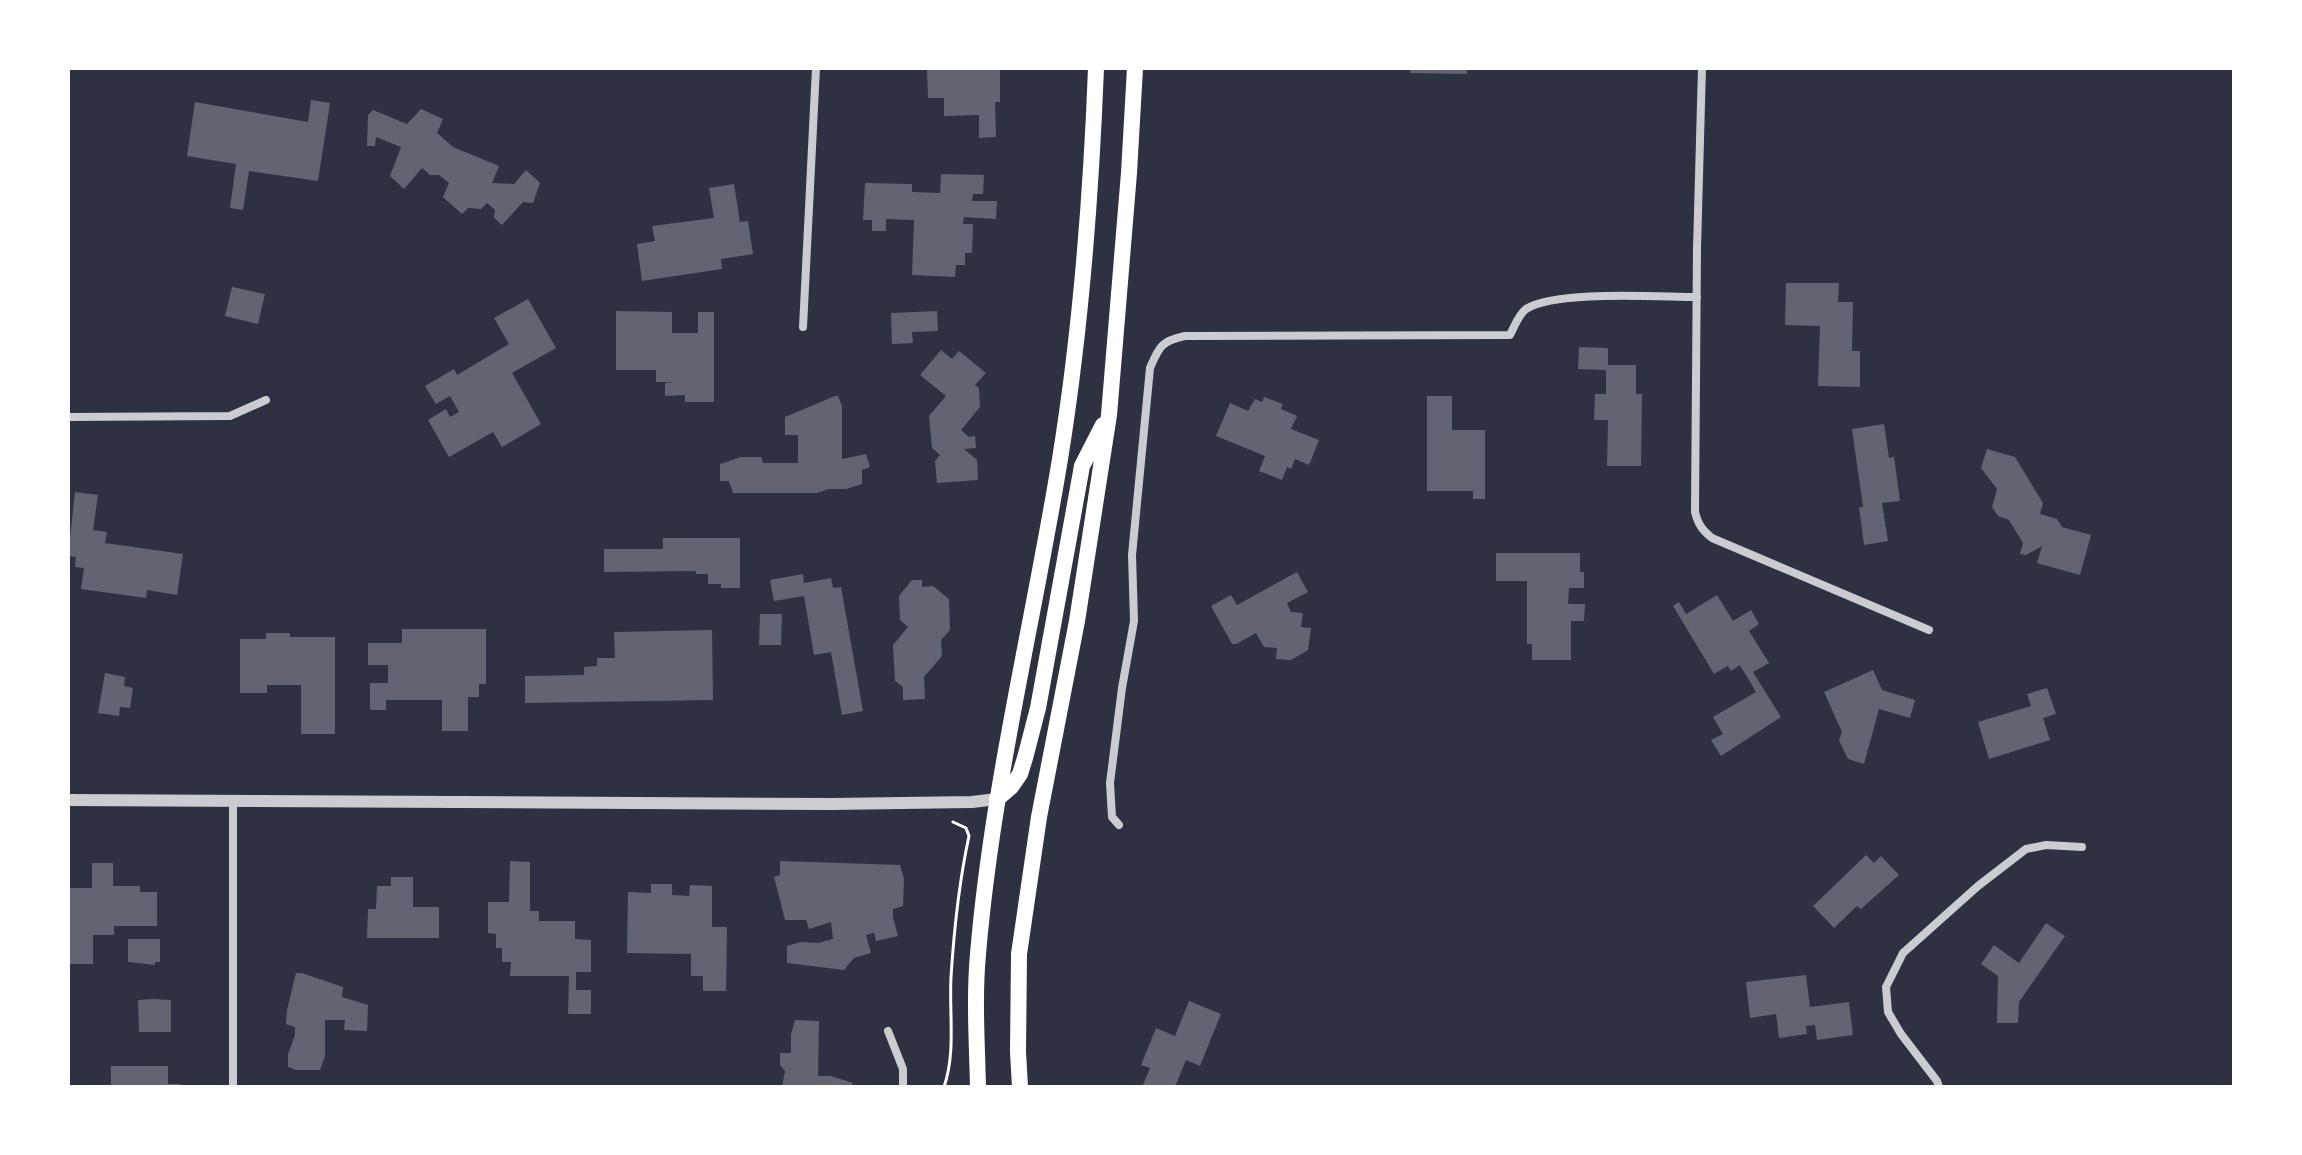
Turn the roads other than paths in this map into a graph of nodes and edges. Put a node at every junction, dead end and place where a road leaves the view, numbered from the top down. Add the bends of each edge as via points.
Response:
1 (816, 68) edge
2 (1096, 68) edge
3 (1135, 68) edge
4 (1702, 68) edge
5 (1697, 297) junction
6 (803, 327) dead end
7 (266, 400) dead end
8 (1109, 415) junction
9 (68, 417) edge
10 (1929, 630) dead end
11 (997, 799) junction
12 (68, 800) edge
13 (233, 802) junction
14 (1119, 825) dead end
15 (2082, 847) dead end
16 (888, 1031) dead end
17 (233, 1087) edge
18 (903, 1087) edge
19 (978, 1087) edge
20 (1020, 1087) edge
21 (1939, 1087) edge

1 - 6 street
2 - 11 main road via 1078,334
3 - 8 main road
4 - 5 street
5 - 10 street via 1695,512 1702,530
5 - 14 street via 1549,300 1524,310 1510,335 1185,336 1159,348 1150,368 1132,555 1134,621 1110,783 1112,817
7 - 9 street via 230,416
8 - 11 main road via 1082,466 1025,758 1020,774
8 - 20 main road via 1027,889 1019,954
11 - 13 street via 832,804
11 - 19 main road via 978,956
12 - 13 street
13 - 17 street
15 - 21 street via 2026,849 1903,953 1886,987 1888,1012
16 - 18 street via 903,1069

